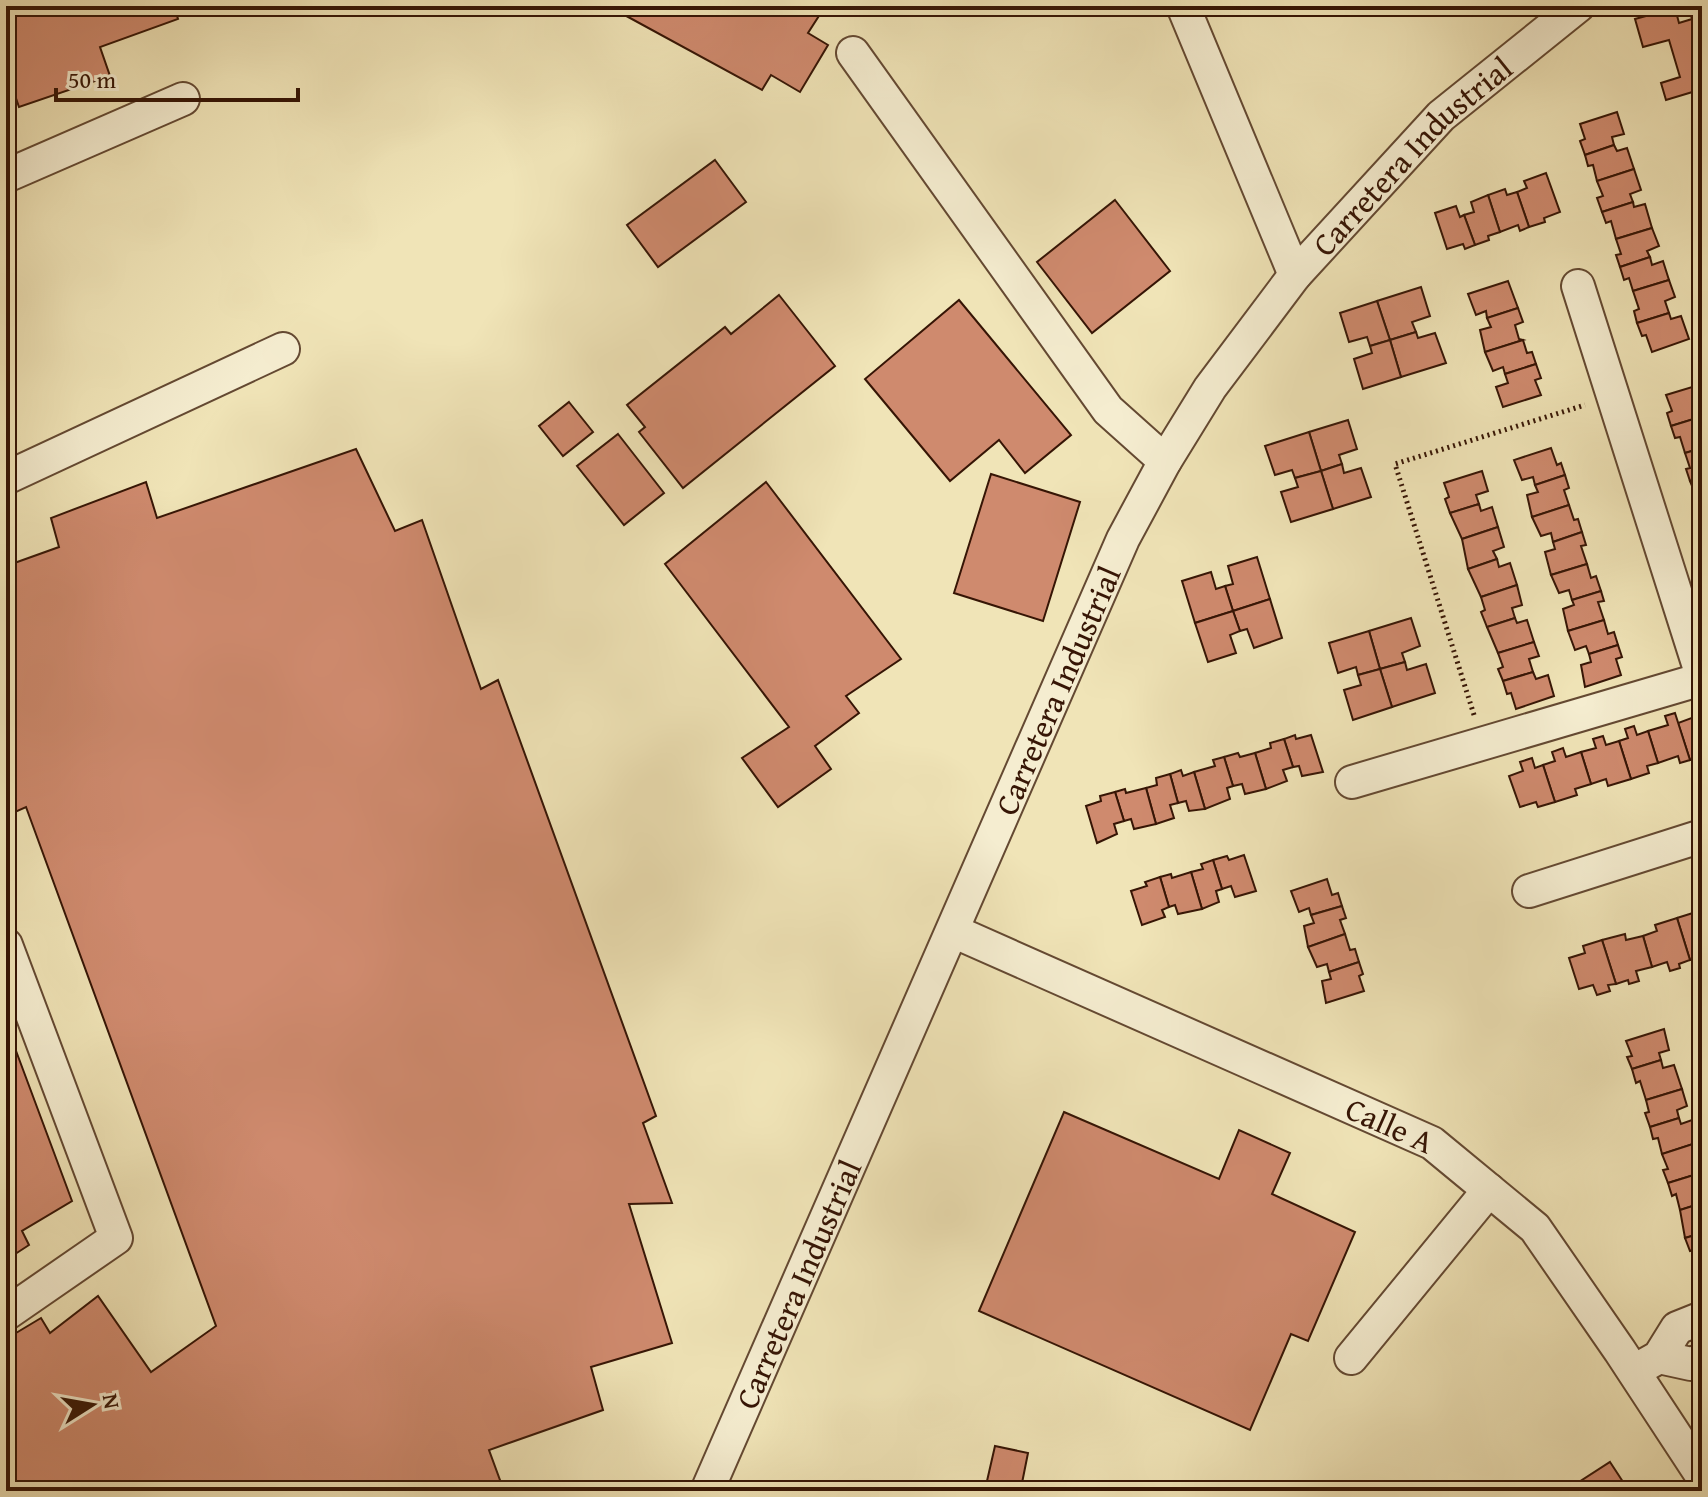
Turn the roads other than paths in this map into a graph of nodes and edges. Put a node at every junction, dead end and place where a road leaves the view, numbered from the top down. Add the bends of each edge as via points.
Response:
1 (1183, 6) edge
2 (1578, 6) edge
3 (853, 53) dead end
4 (183, 99) dead end
5 (6, 176) edge
6 (1295, 275) junction
7 (1578, 286) dead end
8 (283, 349) dead end
9 (1165, 461) junction
10 (6, 478) edge
11 (1702, 677) edge
12 (1352, 782) dead end
13 (1702, 836) edge
14 (1529, 891) dead end
15 (953, 931) junction
16 (6, 945) edge
17 (1489, 1190) junction
18 (6, 1314) edge
19 (1702, 1318) edge
20 (1351, 1358) dead end
21 (1702, 1360) edge
22 (1646, 1364) junction
23 (1702, 1476) edge
24 (707, 1491) edge

1 - 6 street
2 - 6 street, Carretera Industrial via 1441,116
3 - 9 street via 1108,410
4 - 5 street
6 - 9 street, Carretera Industrial via 1210,388
7 - 11 street
8 - 10 street
9 - 15 street, Carretera Industrial via 1123,539
11 - 12 street
13 - 14 street
15 - 17 street, Calle A via 1432,1143
15 - 24 street, Carretera Industrial
16 - 18 street via 116,1238
17 - 20 street
17 - 22 street, Calle A via 1535,1228
19 - 22 street via 1677,1328
21 - 22 street
22 - 23 street, Calle A

